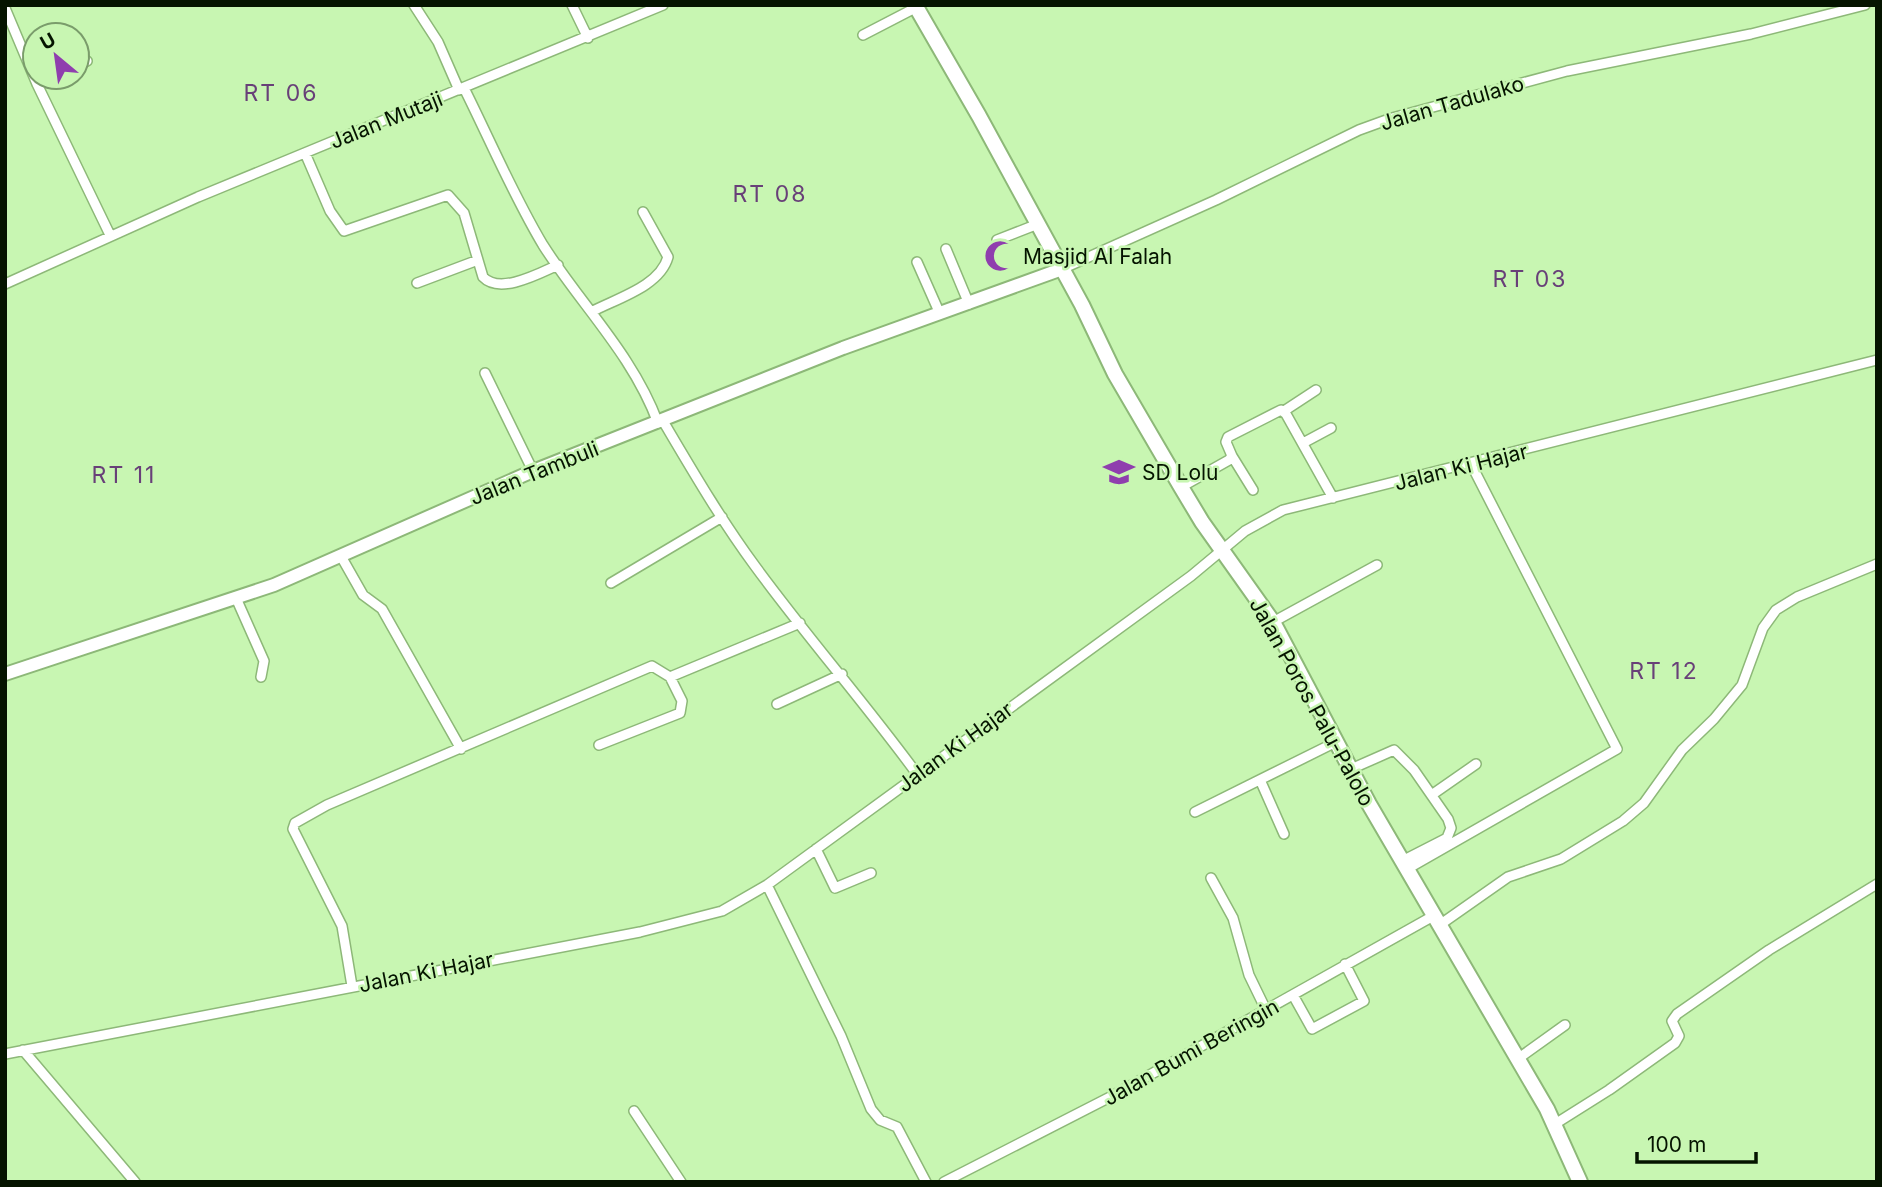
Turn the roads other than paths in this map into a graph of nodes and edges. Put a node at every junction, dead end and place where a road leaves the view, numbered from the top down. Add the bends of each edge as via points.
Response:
1 (414, 5) edge
2 (572, 5) edge
3 (663, 5) edge
4 (1865, 5) edge
5 (917, 6) edge
6 (5, 8) edge
7 (863, 35) dead end
8 (588, 38) junction
9 (21, 46) edge
10 (461, 89) junction
11 (40, 91) edge
12 (305, 153) junction
13 (643, 212) dead end
14 (1038, 224) junction
15 (110, 235) junction
16 (997, 240) dead end
17 (946, 250) dead end
18 (478, 260) junction
19 (917, 262) dead end
20 (558, 265) junction
21 (1062, 269) junction
22 (417, 283) dead end
23 (5, 284) edge
24 (969, 304) junction
25 (593, 312) junction
26 (940, 314) junction
27 (1877, 360) edge
28 (485, 373) dead end
29 (1316, 390) dead end
30 (1284, 411) junction
31 (661, 422) junction
32 (1331, 428) dead end
33 (1303, 443) junction
34 (1232, 456) junction
35 (1471, 464) junction
36 (533, 471) junction
37 (1181, 487) junction
38 (1253, 490) dead end
39 (1333, 498) junction
40 (722, 517) junction
41 (1224, 549) junction
42 (342, 558) junction
43 (1877, 564) edge
44 (1377, 565) dead end
45 (611, 583) dead end
46 (236, 598) junction
47 (1273, 622) junction
48 (800, 623) junction
49 (5, 674) edge
50 (842, 674) junction
51 (261, 677) dead end
52 (670, 677) junction
53 (777, 704) dead end
54 (1336, 742) junction
55 (599, 745) dead end
56 (461, 749) junction
57 (1476, 764) dead end
58 (1351, 769) junction
59 (917, 774) junction
60 (1261, 782) junction
61 (1433, 794) junction
62 (1195, 812) dead end
63 (1284, 835) dead end
64 (817, 849) junction
65 (1404, 865) junction
66 (871, 873) dead end
67 (1211, 878) dead end
68 (1877, 884) edge
69 (767, 885) junction
70 (1438, 920) junction
71 (1345, 964) junction
72 (352, 986) junction
73 (1293, 995) junction
74 (1266, 1010) junction
75 (1565, 1025) dead end
76 (23, 1050) junction
77 (5, 1054) edge
78 (1519, 1058) junction
79 (634, 1111) dead end
80 (1555, 1124) junction
81 (135, 1182) edge
82 (681, 1182) edge
83 (926, 1182) edge
84 (944, 1182) edge
85 (1580, 1182) edge

1 - 10 street
2 - 8 street
3 - 8 street, Jalan Mutaji
4 - 21 street, Jalan Tadulako via 1751,34 1567,71 1392,118
5 - 7 street
5 - 14 main road, Jalan Poros Palu-Palolo
6 - 9 street
8 - 10 street, Jalan Mutaji
10 - 12 street, Jalan Mutaji
10 - 20 street
11 - 15 street
12 - 15 street, Jalan Mutaji
12 - 18 street via 342,231 448,195 464,214
13 - 25 street via 668,257 665,267 645,285
14 - 16 street
14 - 21 main road, Jalan Poros Palu-Palolo
15 - 23 street, Jalan Mutaji
17 - 24 street
18 - 20 street via 483,277 496,284 526,279
18 - 22 street
19 - 26 street
20 - 25 street
21 - 24 street, Jalan Tambuli
21 - 37 main road, Jalan Poros Palu-Palolo
24 - 26 street, Jalan Tambuli
25 - 31 street
26 - 31 street, Jalan Tambuli
27 - 35 street, Jalan Ki Hajar
28 - 36 street
29 - 30 street
30 - 33 street
30 - 34 street via 1227,438
31 - 36 street, Jalan Tambuli
31 - 40 street
32 - 33 street
33 - 39 street
34 - 37 street
34 - 38 street
35 - 39 street, Jalan Ki Hajar
35 - 65 street via 1617,749
36 - 42 street, Jalan Tambuli
37 - 41 main road, Jalan Poros Palu-Palolo
39 - 41 street, Jalan Ki Hajar via 1283,510
40 - 45 street
40 - 48 street
41 - 47 main road, Jalan Poros Palu-Palolo
41 - 59 street, Jalan Ki Hajar
42 - 46 street, Jalan Tambuli
42 - 56 street via 363,595 382,609
43 - 70 street, Jalan Bumi Beringin via 1776,610 1763,628 1742,685 1682,750 1644,803 1623,821 1561,859 1508,877
44 - 47 street
46 - 49 street, Jalan Tambuli
46 - 51 street via 264,661
47 - 54 main road, Jalan Poros Palu-Palolo
48 - 50 street
48 - 52 street
50 - 53 street
50 - 59 street
52 - 55 street via 682,701 680,713
52 - 56 street via 655,667 645,668
54 - 58 main road, Jalan Poros Palu-Palolo
54 - 60 street
56 - 72 street via 327,805 292,826 342,926
57 - 61 street
58 - 61 street via 1394,750
58 - 65 main road, Jalan Poros Palu-Palolo
59 - 64 street, Jalan Ki Hajar
60 - 62 street
60 - 63 street
61 - 65 street via 1450,825 1450,836
64 - 66 street via 835,888
64 - 69 street, Jalan Ki Hajar
65 - 70 main road, Jalan Poros Palu-Palolo
67 - 74 street via 1233,918
68 - 80 street via 1769,950 1677,1014 1672,1020 1679,1036 1675,1043
69 - 72 street, Jalan Ki Hajar via 732,908 693,921
69 - 83 street via 841,1036 871,1109 880,1120 897,1126
70 - 71 street, Jalan Bumi Beringin
70 - 78 main road, Jalan Poros Palu-Palolo
71 - 73 street, Jalan Bumi Beringin
71 - 73 street via 1364,1001 1312,1029
72 - 76 street, Jalan Ki Hajar
73 - 74 street, Jalan Bumi Beringin
74 - 84 street, Jalan Bumi Beringin
75 - 78 street
76 - 77 street, Jalan Ki Hajar
76 - 81 street
78 - 80 main road, Jalan Poros Palu-Palolo
79 - 82 street
80 - 85 main road, Jalan Poros Palu-Palolo

